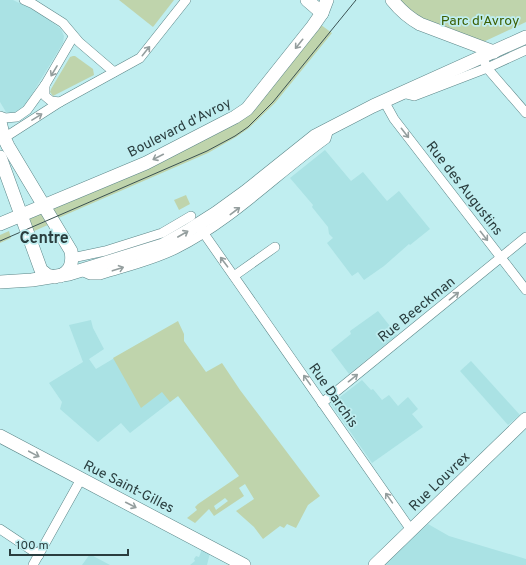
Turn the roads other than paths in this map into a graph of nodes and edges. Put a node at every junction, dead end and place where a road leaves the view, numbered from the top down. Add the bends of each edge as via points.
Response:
1 (24, 0) edge
2 (186, 0) edge
3 (307, 0) edge
4 (327, 0) edge
5 (392, 0) edge
6 (35, 2) edge
7 (322, 13) junction
8 (74, 37) junction
9 (526, 37) edge
10 (526, 50) edge
11 (494, 52) junction
12 (512, 57) junction
13 (484, 63) junction
14 (114, 72) junction
15 (45, 85) junction
16 (384, 101) junction
17 (60, 102) junction
18 (526, 113) edge
19 (0, 116) edge
20 (0, 122) edge
21 (2, 135) edge
22 (0, 157) edge
23 (43, 206) junction
24 (22, 215) junction
25 (0, 224) edge
26 (197, 225) junction
27 (526, 237) edge
28 (275, 247) dead end
29 (501, 257) junction
30 (72, 258) junction
31 (58, 276) junction
32 (234, 276) junction
33 (0, 282) edge
34 (526, 290) edge
35 (322, 403) junction
36 (526, 419) edge
37 (0, 436) edge
38 (81, 479) junction
39 (0, 529) edge
40 (411, 530) junction
41 (39, 555) junction
42 (33, 565) edge
43 (244, 565) edge
44 (375, 565) edge

1 - 6 street
14 -> 2 street via 140,58
3 - 7 street
4 - 7 street, Boulevard d'Avroy
5 - 11 street via 399,9 420,24
6 - 8 street via 63,24
7 -> 23 street, Boulevard d'Avroy via 247,109 146,163
8 - 14 street
8 -> 15 street
9 - 11 street
10 - 12 street
11 - 12 street
11 - 13 street
12 - 13 street
13 - 16 street
13 - 18 street
14 - 17 street
15 - 17 street via 45,96 51,101
15 - 19 street via 22,114 10,118
26 -> 16 street via 245,192 309,140
16 -> 29 street, Rue des Augustins via 394,119
21 -> 17 street
20 - 21 street
21 - 23 street
22 - 24 street
23 - 24 street, Boulevard d'Avroy
23 - 30 street via 71,251
24 - 25 street, Boulevard d'Avroy
24 - 31 street via 41,270 47,276
26 - 30 street
31 -> 26 street via 80,272 163,244
32 -> 26 street, Rue Darchis
27 - 29 street, Rue Beeckman
28 - 32 street
29 - 34 street, Rue des Augustins
35 -> 29 street, Rue Beeckman
30 - 31 street via 68,271
31 - 33 street
35 -> 32 street, Rue Darchis
40 -> 35 street, Rue Darchis
36 - 40 street, Rue Louvrex
37 -> 38 street, Rue Saint-Gilles
38 - 41 street
38 -> 43 street, Rue Saint-Gilles
39 - 41 street
40 - 44 street, Rue Louvrex
41 - 42 street

